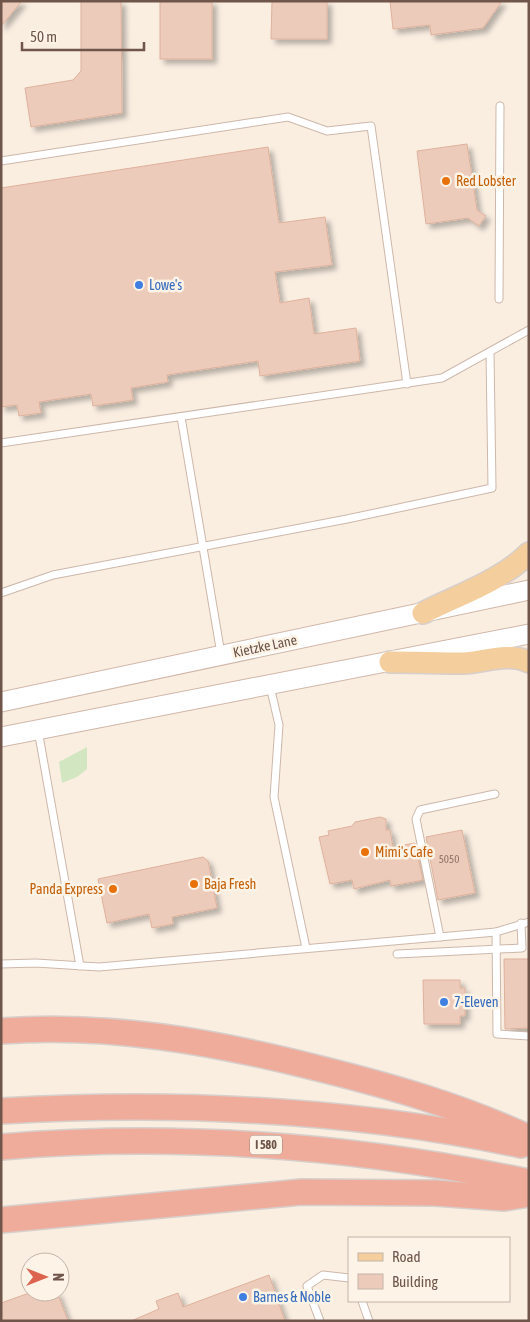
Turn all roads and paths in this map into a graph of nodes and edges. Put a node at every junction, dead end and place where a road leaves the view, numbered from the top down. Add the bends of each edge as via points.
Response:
1 (500, 106) dead end
2 (1, 161) edge
3 (498, 299) dead end
4 (529, 330) edge
5 (490, 352) junction
6 (407, 384) junction
7 (181, 418) junction
8 (1, 443) edge
9 (201, 546) junction
10 (529, 553) edge
11 (529, 590) edge
12 (1, 592) edge
13 (423, 613) junction
14 (529, 634) edge
15 (221, 655) junction
16 (390, 662) junction
17 (529, 662) edge
18 (270, 684) junction
19 (1, 702) edge
20 (38, 730) junction
21 (1, 737) edge
22 (495, 794) dead end
23 (529, 922) edge
24 (520, 923) junction
25 (496, 932) junction
26 (440, 937) junction
27 (306, 948) junction
28 (525, 948) edge
29 (496, 950) junction
30 (397, 954) dead end
31 (1, 964) edge
32 (80, 966) junction
33 (1, 1031) edge
34 (529, 1036) edge
35 (1, 1111) edge
36 (529, 1138) edge
37 (1, 1147) edge
38 (529, 1147) edge
39 (529, 1182) edge
40 (529, 1194) edge
41 (1, 1220) edge
42 (348, 1278) edge
43 (362, 1302) edge
44 (320, 1321) edge
45 (369, 1321) edge

1 - 3 lane
2 - 6 lane via 288,117 326,131 371,126
4 - 5 lane
5 - 6 lane via 442,378
5 - 9 lane via 492,488
6 - 7 lane
7 - 8 lane
7 - 9 lane
9 - 12 lane via 53,575
9 - 15 lane
10 - 13 main road via 501,575
11 - 13 main road, Kietzke Lane
13 - 15 main road, Kietzke Lane
14 - 16 main road
15 - 19 main road, Kietzke Lane
16 - 17 main road via 466,663 513,658
16 - 18 main road
18 - 20 main road
18 - 27 lane via 279,725 274,796
20 - 21 main road
20 - 32 lane
22 - 26 lane via 420,810 416,819
23 - 24 lane
24 - 25 lane
24 - 28 lane
25 - 26 lane
25 - 29 lane
26 - 27 lane
27 - 32 lane
28 - 29 lane
29 - 30 lane
29 - 34 lane via 497,1034
31 - 32 lane
33 - 36 highway via 118,1032 256,1053 420,1094
35 - 38 highway via 147,1106 267,1110 389,1123
37 - 39 highway, I 580 via 128,1141 248,1144 374,1155
40 - 41 highway via 504,1198 435,1193 302,1192
42 - 44 lane via 323,1275 307,1286
43 - 45 lane

